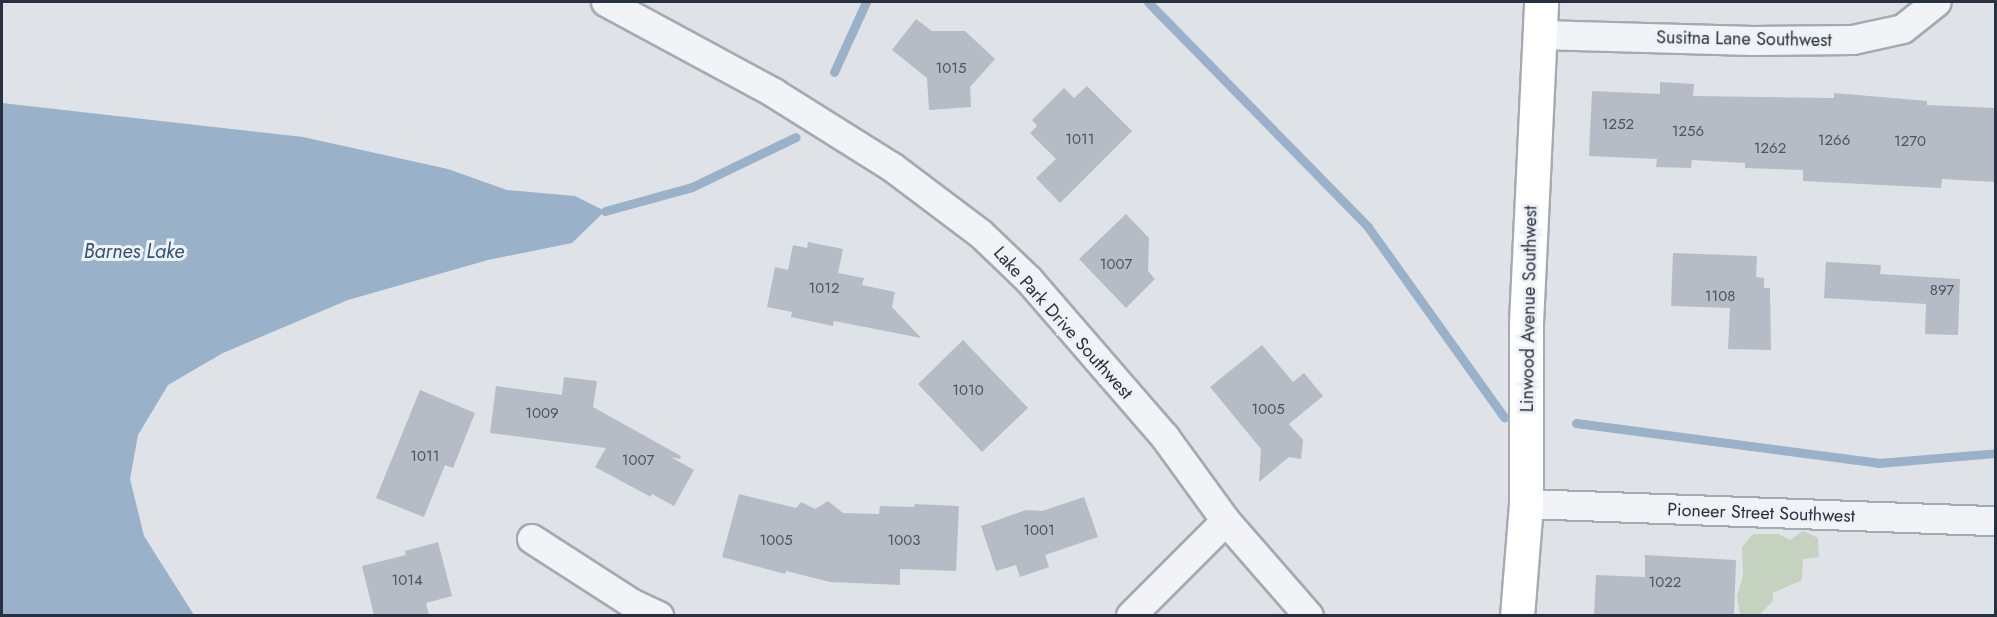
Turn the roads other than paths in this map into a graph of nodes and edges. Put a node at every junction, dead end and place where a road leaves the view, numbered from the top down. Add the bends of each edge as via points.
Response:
1 (606, 2) edge
2 (1541, 2) edge
3 (1937, 2) edge
4 (1540, 35) junction
5 (1526, 504) junction
6 (1226, 521) junction
7 (1995, 521) edge
8 (532, 538) dead end
9 (659, 615) edge
10 (1131, 615) edge
11 (1309, 615) edge
12 (1516, 615) edge

1 - 6 street, Lake Park Drive Southwest via 774,93 892,166 981,234 1029,280 1157,428
2 - 4 street, Linwood Avenue Southwest
3 - 4 street, Susitna Lane Southwest via 1903,28 1853,40
4 - 5 street, Linwood Avenue Southwest via 1526,323
5 - 7 street, Pioneer Street Southwest
5 - 12 street, Linwood Avenue Southwest
6 - 10 street
6 - 11 street, Lake Park Drive Southwest
8 - 9 street via 633,604

